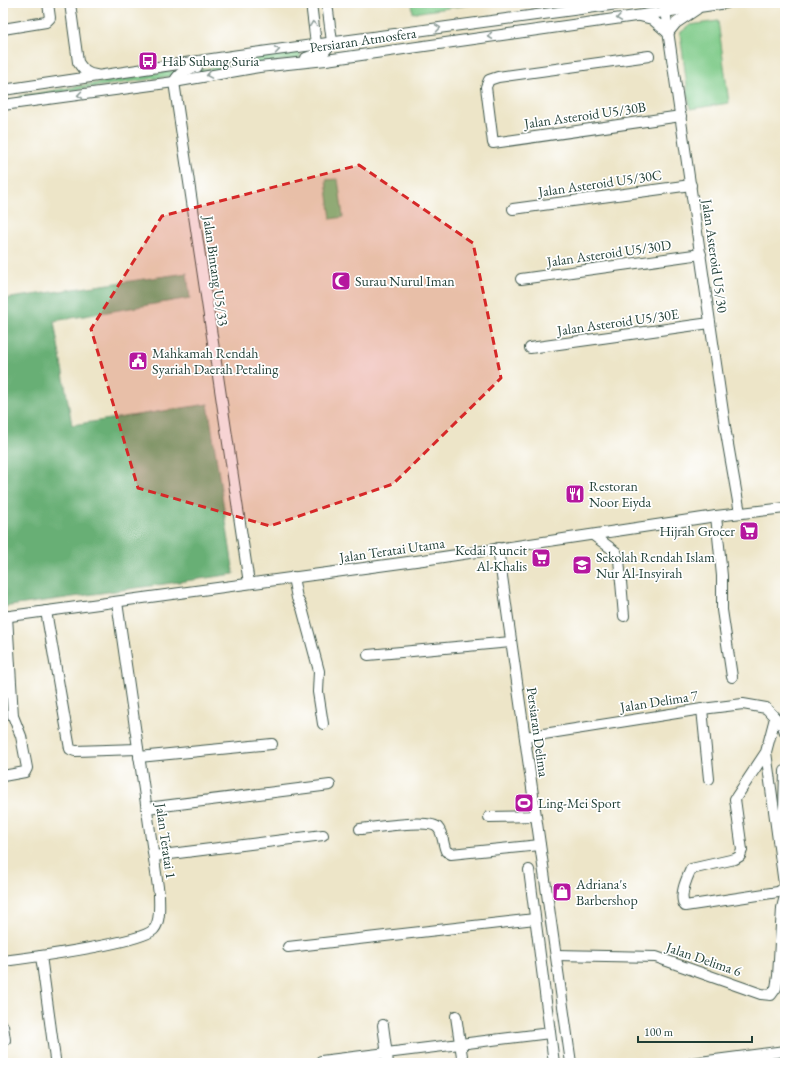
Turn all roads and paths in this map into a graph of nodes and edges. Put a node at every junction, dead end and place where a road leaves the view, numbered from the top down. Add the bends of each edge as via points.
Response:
1 (48, 3) edge
2 (70, 3) edge
3 (311, 3) edge
4 (327, 3) edge
5 (625, 3) edge
6 (727, 3) edge
7 (703, 6) junction
8 (664, 7) edge
9 (638, 15) junction
10 (3, 29) edge
11 (668, 33) junction
12 (332, 42) junction
13 (316, 44) junction
14 (406, 48) junction
15 (325, 51) junction
16 (239, 55) junction
17 (649, 56) dead end
18 (78, 62) junction
19 (259, 67) junction
20 (100, 76) junction
21 (62, 81) junction
22 (174, 82) junction
23 (5, 97) edge
24 (681, 116) junction
25 (691, 185) junction
26 (513, 209) dead end
27 (700, 254) junction
28 (521, 279) dead end
29 (710, 323) junction
30 (530, 348) dead end
31 (785, 508) edge
32 (740, 513) junction
33 (716, 516) junction
34 (593, 535) junction
35 (498, 548) junction
36 (293, 577) junction
37 (249, 583) junction
38 (117, 602) junction
39 (46, 611) junction
40 (5, 616) edge
41 (624, 616) dead end
42 (511, 642) junction
43 (368, 655) dead end
44 (732, 677) dead end
45 (702, 709) junction
46 (775, 718) junction
47 (322, 724) dead end
48 (784, 728) edge
49 (525, 737) junction
50 (272, 744) dead end
51 (766, 752) junction
52 (139, 753) junction
53 (785, 771) edge
54 (3, 776) edge
55 (709, 779) dead end
56 (330, 785) dead end
57 (147, 808) junction
58 (784, 809) edge
59 (536, 816) junction
60 (489, 817) dead end
61 (360, 829) dead end
62 (323, 835) dead end
63 (778, 841) junction
64 (540, 845) junction
65 (154, 856) junction
66 (529, 870) dead end
67 (783, 889) junction
68 (535, 919) junction
69 (782, 946) edge
70 (288, 947) dead end
71 (556, 955) junction
72 (41, 956) junction
73 (3, 961) edge
74 (456, 1016) dead end
75 (382, 1025) dead end
76 (3, 1026) edge
77 (550, 1034) junction
78 (5, 1040) dead end
79 (460, 1043) junction
80 (785, 1051) edge
81 (386, 1052) junction
82 (55, 1059) dead end
83 (321, 1061) dead end
84 (388, 1063) edge
85 (463, 1063) edge
86 (554, 1063) edge
87 (571, 1063) edge
88 (692, 1063) edge

1 - 10 street via 50,18 46,22
2 - 18 street
13 -> 3 street
4 - 12 street
12 -> 5 street, Persiaran Atmosfera
6 - 7 street, Persiaran Atmosfera
7 - 8 street, Persiaran Atmosfera
7 - 11 street via 676,22
8 - 9 street, Persiaran Atmosfera
8 - 11 street, Jalan Asteroid U5/30
9 - 11 street via 652,19
9 -> 14 street, Persiaran Atmosfera
11 - 24 street, Jalan Asteroid U5/30
12 - 13 street, Persiaran Atmosfera
12 - 15 street
13 - 15 street
16 -> 13 street, Persiaran Atmosfera
14 - 15 street via 335,53
14 - 19 street, Persiaran Atmosfera
15 - 19 street via 301,60
16 - 20 street, Persiaran Atmosfera
16 - 22 street via 186,69
17 - 24 street, Jalan Asteroid U5/30B via 489,80 486,87 493,143
18 - 20 street via 82,70
18 - 21 street via 71,76
19 -> 22 street, Persiaran Atmosfera
20 - 21 street, Persiaran Atmosfera
21 - 23 street, Persiaran Atmosfera
22 -> 23 street, Persiaran Atmosfera
22 - 37 street, Jalan Bintang U5/33
24 - 25 street, Jalan Asteroid U5/30
25 - 26 street, Jalan Asteroid U5/30C
25 - 27 street, Jalan Asteroid U5/30
27 - 28 street, Jalan Asteroid U5/30D
27 - 29 street, Jalan Asteroid U5/30
29 - 30 street, Jalan Asteroid U5/30E
29 - 32 street, Jalan Asteroid U5/30
31 - 32 street, Jalan Teratai Utama
32 - 33 street, Jalan Teratai Utama
33 - 34 street, Jalan Teratai Utama
33 - 44 street via 722,576 722,610
34 - 35 street, Jalan Teratai Utama
34 - 41 street via 616,552 619,559
35 - 36 street, Jalan Teratai Utama
35 - 42 street, Persiaran Delima
36 - 37 street, Jalan Teratai Utama
36 - 47 street via 319,671 318,692
37 - 38 street, Jalan Teratai Utama
38 - 39 street, Jalan Teratai Utama
38 - 52 street, Jalan Teratai 1
39 - 40 street, Jalan Teratai Utama
39 - 52 street via 70,749
40 - 54 street via 13,716 21,736 27,768 25,772
42 - 43 street
42 - 49 street, Persiaran Delima
45 - 46 street, Jalan Delima 7 via 756,705 766,708
45 - 49 street, Jalan Delima 7
45 - 55 street
46 - 48 street, Jalan Delima 7
46 - 51 street
49 - 59 street, Persiaran Delima
50 - 52 street
51 - 63 street
51 - 67 street via 735,799 742,850 740,856 691,869 685,881 683,904 692,906 778,892
52 - 57 street, Jalan Teratai 1
53 - 58 street
56 - 57 street
57 - 65 street, Jalan Teratai 1
58 - 63 street
59 - 60 street
59 - 64 street, Persiaran Delima
61 - 64 street via 433,825 439,830 446,851 451,854
62 - 65 street
63 - 67 street
64 - 71 street, Persiaran Delima
65 - 72 street, Jalan Teratai 1 via 159,894 159,914 155,929 130,939
66 - 68 street
67 - 69 street via 785,896 782,908
68 - 70 street
68 - 77 street
69 - 71 street, Jalan Delima 6 via 776,988 770,995 656,957
71 - 87 street, Persiaran Delima
72 - 73 street, Jalan Teratai 1
72 - 82 street
74 - 79 street
75 - 81 street
76 - 78 street
77 - 79 street
77 - 86 street
79 - 81 street
79 - 85 street
80 - 88 street
81 - 83 street
81 - 84 street

